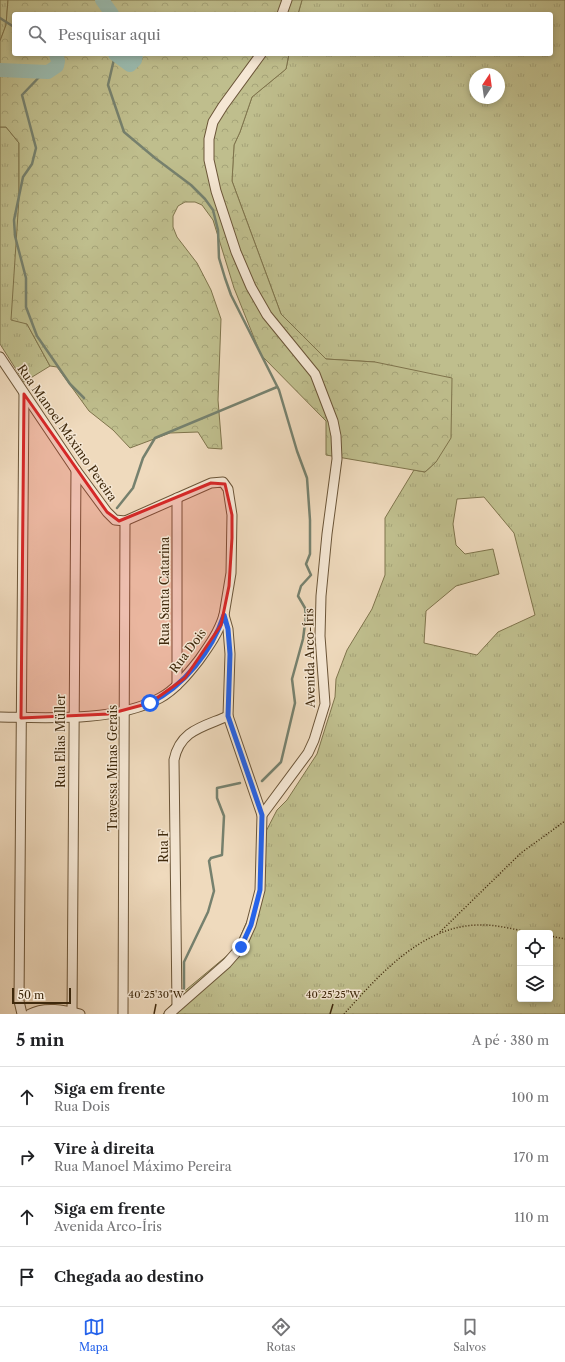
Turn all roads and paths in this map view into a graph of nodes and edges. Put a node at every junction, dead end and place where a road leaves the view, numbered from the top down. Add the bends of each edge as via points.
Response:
1 (287, 0) edge
2 (283, 12) edge
3 (260, 56) edge
4 (0, 357) edge
5 (24, 394) junction
6 (76, 470) junction
7 (177, 498) junction
8 (125, 521) junction
9 (224, 615) junction
10 (177, 685) junction
11 (125, 712) junction
12 (73, 716) junction
13 (228, 716) junction
14 (0, 717) edge
15 (21, 718) junction
16 (262, 815) junction
17 (565, 821) edge
18 (518, 930) edge
19 (439, 933) junction
20 (553, 937) edge
21 (565, 939) edge
22 (177, 1006) junction
23 (76, 1013) edge
24 (22, 1014) edge
25 (30, 1014) edge
26 (124, 1014) edge
27 (169, 1014) edge
28 (344, 1014) edge

1 - 2 street
3 - 16 street, Avenida Arco-Íris via 213,122 209,139 209,160 216,191 236,252 251,287 267,315 315,374 333,421 337,459 321,596 320,636 325,704 308,753
4 - 5 street, Rua Manoel Máximo Pereira
5 - 6 street, Rua Manoel Máximo Pereira
5 - 15 street
6 - 8 street, Rua Manoel Máximo Pereira via 110,516
6 - 12 street, Rua Elias Müller
7 - 8 street
7 - 9 street via 218,482 222,482 228,489 232,515 231,573
7 - 10 street, Rua Santa Catarina
8 - 11 street, Travessa Minas Gerais
9 - 10 street, Rua Dois via 207,649
9 - 13 street via 230,654
10 - 11 street, Rua Dois via 161,697
11 - 12 street, Rua Dois
11 - 26 street, Travessa Minas Gerais
12 - 15 street, Rua Dois
12 - 23 street, Rua Elias Müller
13 - 16 street
13 - 22 street, Rua F via 183,738 176,749 174,760
14 - 15 street, Rua Dois
15 - 24 street via 19,1001
16 - 22 street via 260,890 248,933 232,958
17 - 19 path via 521,853
18 - 19 path via 477,925
19 - 28 path via 409,951 364,991
20 - 21 path
22 - 27 street
23 - 25 street via 45,1010

